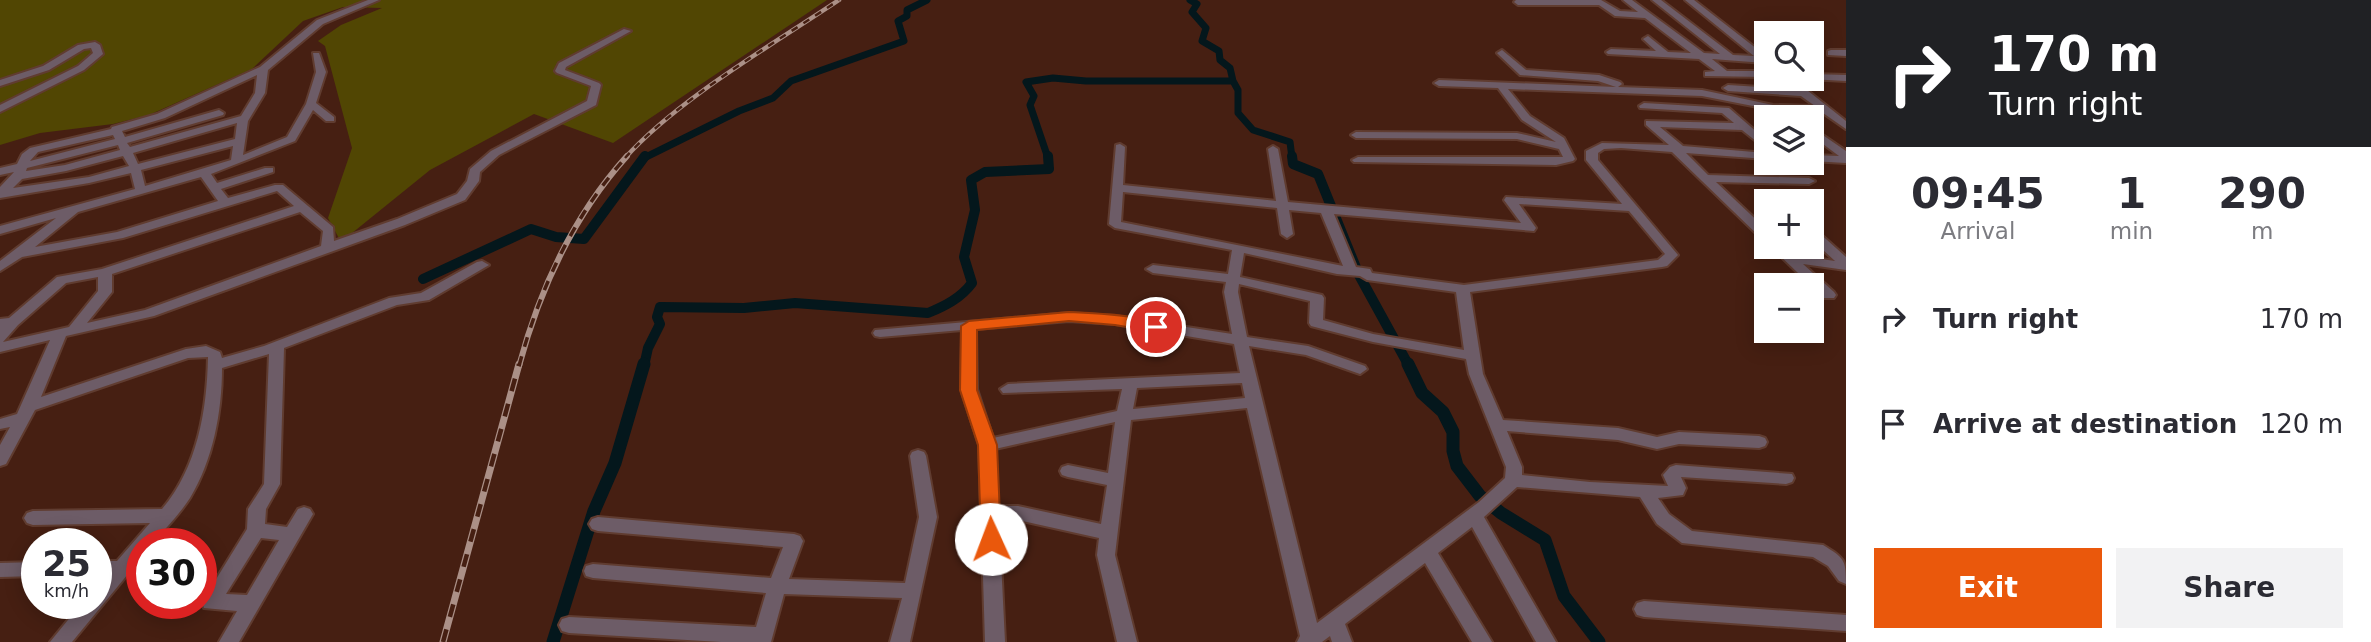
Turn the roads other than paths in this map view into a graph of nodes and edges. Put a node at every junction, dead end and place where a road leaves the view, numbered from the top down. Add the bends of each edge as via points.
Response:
1 (375, 0) edge
2 (1627, 0) edge
3 (1656, 0) edge
4 (1689, 0) edge
5 (1579, 1) edge
6 (1518, 2) dead end
7 (1644, 15) junction
8 (627, 32) dead end
9 (1648, 39) dead end
10 (1754, 51) edge
11 (1611, 52) dead end
12 (1502, 53) dead end
13 (1831, 53) dead end
14 (1846, 53) edge
15 (316, 55) dead end
16 (1666, 55) junction
17 (1702, 57) junction
18 (1731, 58) junction
19 (1754, 59) edge
20 (263, 69) junction
21 (1707, 74) dead end
22 (1725, 74) junction
23 (1754, 74) edge
24 (1824, 78) edge
25 (1843, 80) edge
26 (0, 83) edge
27 (1439, 83) dead end
28 (1502, 87) junction
29 (1728, 88) dead end
30 (1620, 89) junction
31 (1802, 91) edge
32 (1804, 93) junction
33 (1712, 96) junction
34 (311, 104) junction
35 (1769, 105) edge
36 (1818, 105) edge
37 (1644, 106) dead end
38 (0, 109) edge
39 (1725, 110) junction
40 (1824, 110) edge
41 (219, 113) dead end
42 (245, 118) junction
43 (330, 119) dead end
44 (1846, 126) edge
45 (1743, 127) junction
46 (1356, 135) dead end
47 (119, 136) junction
48 (1754, 136) edge
49 (1824, 140) edge
50 (240, 141) junction
51 (1120, 147) dead end
52 (1273, 149) dead end
53 (1566, 149) junction
54 (1678, 149) junction
55 (127, 153) junction
56 (1754, 155) edge
57 (1824, 158) edge
58 (1846, 158) edge
59 (1357, 160) dead end
60 (236, 162) junction
61 (135, 167) junction
62 (269, 170) dead end
63 (20, 171) junction
64 (0, 172) edge
65 (204, 173) junction
66 (1707, 178) junction
67 (1809, 181) dead end
68 (1117, 187) junction
69 (214, 188) junction
70 (141, 191) junction
71 (1, 193) edge
72 (225, 203) junction
73 (1282, 205) junction
74 (302, 207) junction
75 (1633, 208) junction
76 (75, 209) junction
77 (1326, 209) junction
78 (1754, 224) edge
79 (3, 231) edge
80 (1287, 234) dead end
81 (1824, 244) edge
82 (327, 248) junction
83 (1239, 248) junction
84 (21, 253) junction
85 (1789, 259) edge
86 (1796, 259) edge
87 (482, 265) dead end
88 (1846, 265) edge
89 (0, 267) edge
90 (1153, 269) dead end
91 (1358, 271) junction
92 (105, 272) junction
93 (1233, 279) junction
94 (1464, 289) junction
95 (1829, 295) dead end
96 (6, 323) edge
97 (969, 326) junction
98 (880, 333) dead end
99 (66, 334) junction
100 (0, 338) edge
101 (1240, 341) junction
102 (277, 346) junction
103 (0, 347) edge
104 (1473, 356) junction
105 (216, 365) junction
106 (1360, 369) dead end
107 (1248, 378) junction
108 (1130, 383) junction
109 (1008, 389) dead end
110 (1254, 402) junction
111 (26, 412) junction
112 (1124, 415) junction
113 (0, 424) edge
114 (1497, 425) junction
115 (1759, 442) dead end
116 (987, 445) junction
117 (918, 456) dead end
118 (0, 460) edge
119 (1068, 471) dead end
120 (1786, 478) dead end
121 (1115, 480) junction
122 (1513, 480) junction
123 (1644, 491) junction
124 (1484, 507) junction
125 (990, 513) junction
126 (304, 514) dead end
127 (165, 516) junction
128 (33, 518) dead end
129 (598, 524) dead end
130 (155, 528) edge
131 (256, 530) junction
132 (1109, 533) junction
133 (292, 535) junction
134 (1427, 550) junction
135 (126, 564) edge
136 (112, 568) edge
137 (123, 568) junction
138 (21, 569) edge
139 (0, 570) edge
140 (593, 571) dead end
141 (1846, 576) edge
142 (112, 581) edge
143 (777, 586) junction
144 (913, 591) junction
145 (252, 603) junction
146 (1644, 609) dead end
147 (79, 619) edge
148 (1334, 621) junction
149 (1846, 623) edge
150 (569, 625) dead end
151 (761, 639) edge
152 (1309, 640) edge
153 (60, 642) edge
154 (229, 642) edge
155 (900, 642) edge
156 (995, 642) edge
157 (1127, 642) edge
158 (1342, 642) edge
159 (1482, 642) edge
160 (1546, 642) edge

1 - 20 street via 320,22
2 - 7 street
3 - 18 street
4 - 10 street
5 - 6 street
5 - 7 street via 1601,3 1618,14
7 - 17 street
8 - 82 street via 562,65 560,71 596,85 592,103 495,153 474,171 473,181 460,197
9 - 16 street
11 - 16 street
12 - 30 street via 1523,74 1599,79
13 - 14 street
15 - 34 street via 321,72
16 - 17 street
17 - 18 street
17 - 22 street
18 - 19 street
20 - 42 street via 260,93
20 - 47 street
21 - 22 street
22 - 23 street
24 - 25 street
26 - 38 street via 46,68 81,47 95,46 98,54
27 - 28 street
28 - 30 street
28 - 53 street via 1526,118
29 - 32 street
30 - 33 street
31 - 32 street
32 - 36 street
33 - 35 street
33 - 39 street
34 - 43 street
34 - 60 street via 291,139
37 - 39 street
39 - 45 street
40 - 44 street
41 - 47 street
42 - 50 street
42 - 55 street
45 - 48 street
45 - 54 street via 1650,122
46 - 53 street via 1517,136
47 - 55 street
47 - 63 street
49 - 58 street
50 - 60 street
50 - 61 street
51 - 68 street
52 - 73 street
53 - 59 street via 1569,159 1556,162
54 - 56 street
54 - 66 street
54 - 75 street via 1621,145 1592,151 1592,160
55 - 61 street
55 - 63 street via 66,168
57 - 58 street
60 - 65 street
61 - 70 street
61 - 71 street via 89,180
62 - 69 street
63 - 64 street
63 - 71 street
65 - 69 street
65 - 70 street
66 - 67 street
66 - 78 street
68 - 73 street
68 - 83 street via 1115,224
69 - 72 street
70 - 76 street
72 - 74 street via 279,187
72 - 84 street via 119,235
73 - 77 street
73 - 80 street
74 - 82 street via 329,230
74 - 92 street
75 - 77 street via 1510,200 1530,228
75 - 94 street via 1672,255 1662,263
76 - 79 street
76 - 84 street
77 - 91 street
81 - 88 street
82 - 99 street via 149,313
83 - 91 street
83 - 93 street
84 - 89 street
85 - 95 street
86 - 88 street
87 - 102 street via 432,294 394,301
90 - 93 street
91 - 94 street
92 - 96 street via 62,280
92 - 99 street via 105,292
93 - 101 street
93 - 104 street via 1317,298 1316,323
94 - 104 street
96 - 100 street
97 - 98 street
97 - 101 street via 1069,317
97 - 116 street via 969,390
99 - 103 street
99 - 111 street
101 - 106 street via 1308,351
101 - 107 street
102 - 105 street
102 - 131 street via 272,485 257,509
104 - 114 street
105 - 111 street via 215,355 206,351 186,354
105 - 127 street via 205,440 184,494
107 - 108 street
107 - 110 street
108 - 109 street
108 - 112 street
110 - 112 street
110 - 152 street
111 - 113 street
111 - 118 street
112 - 116 street
112 - 121 street
114 - 115 street via 1618,434 1657,443 1679,438
114 - 122 street via 1514,467
116 - 125 street
117 - 144 street via 928,517
119 - 121 street
120 - 123 street via 1676,471 1671,475 1677,491
121 - 132 street
122 - 123 street
122 - 124 street
123 - 141 street via 1662,519 1688,538 1817,550
124 - 134 street
124 - 160 street
125 - 132 street via 1018,513
125 - 156 street
126 - 133 street
127 - 128 street
127 - 130 street
129 - 143 street via 794,541
131 - 133 street
131 - 145 street via 211,602
132 - 157 street via 1106,555
133 - 145 street
134 - 148 street
134 - 159 street
135 - 137 street
136 - 137 street
137 - 142 street
138 - 139 street
140 - 143 street
143 - 144 street
143 - 151 street
144 - 155 street
145 - 154 street
146 - 149 street
147 - 153 street
148 - 152 street
148 - 158 street
150 - 151 street

